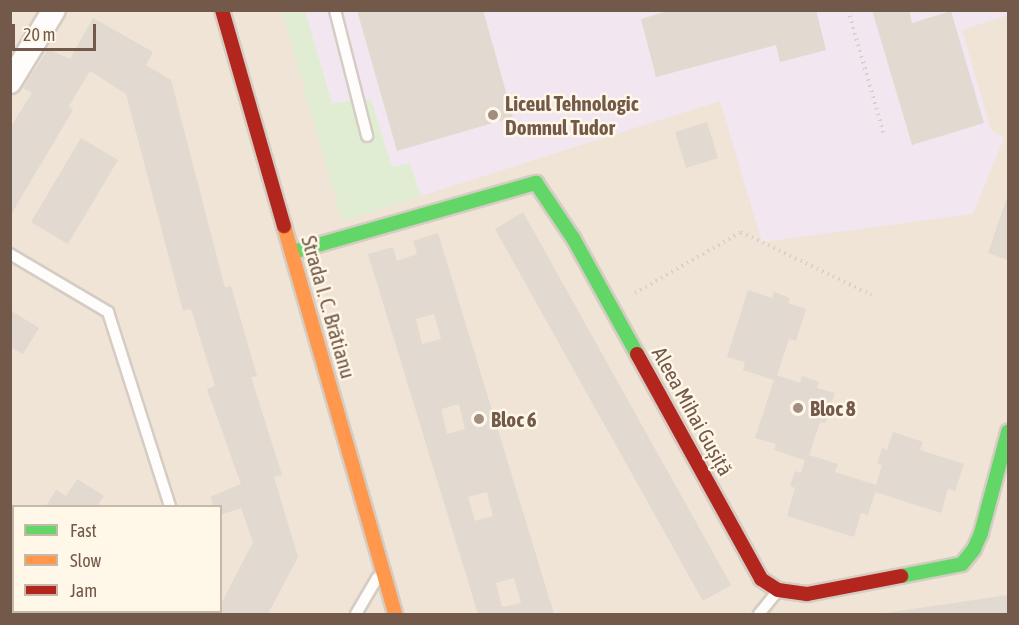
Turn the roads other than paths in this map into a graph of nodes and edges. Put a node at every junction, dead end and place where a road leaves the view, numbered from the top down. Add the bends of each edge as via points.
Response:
1 (54, 10) edge
2 (222, 10) edge
3 (335, 10) edge
4 (10, 82) edge
5 (367, 136) dead end
6 (293, 252) junction
7 (10, 254) edge
8 (1008, 432) edge
9 (169, 505) edge
10 (381, 569) junction
11 (778, 590) junction
12 (356, 615) edge
13 (395, 615) edge
14 (759, 615) edge

1 - 4 street
2 - 6 street, Strada I. C. Brătianu
3 - 5 lane
6 - 10 street, Strada I. C. Brătianu
6 - 11 street, Aleea Mihai Gușiță via 536,183 573,238 761,579
7 - 9 lane via 108,312
8 - 11 street via 981,533 962,564 808,599
10 - 12 lane
10 - 13 street, Strada I. C. Brătianu
11 - 14 lane

